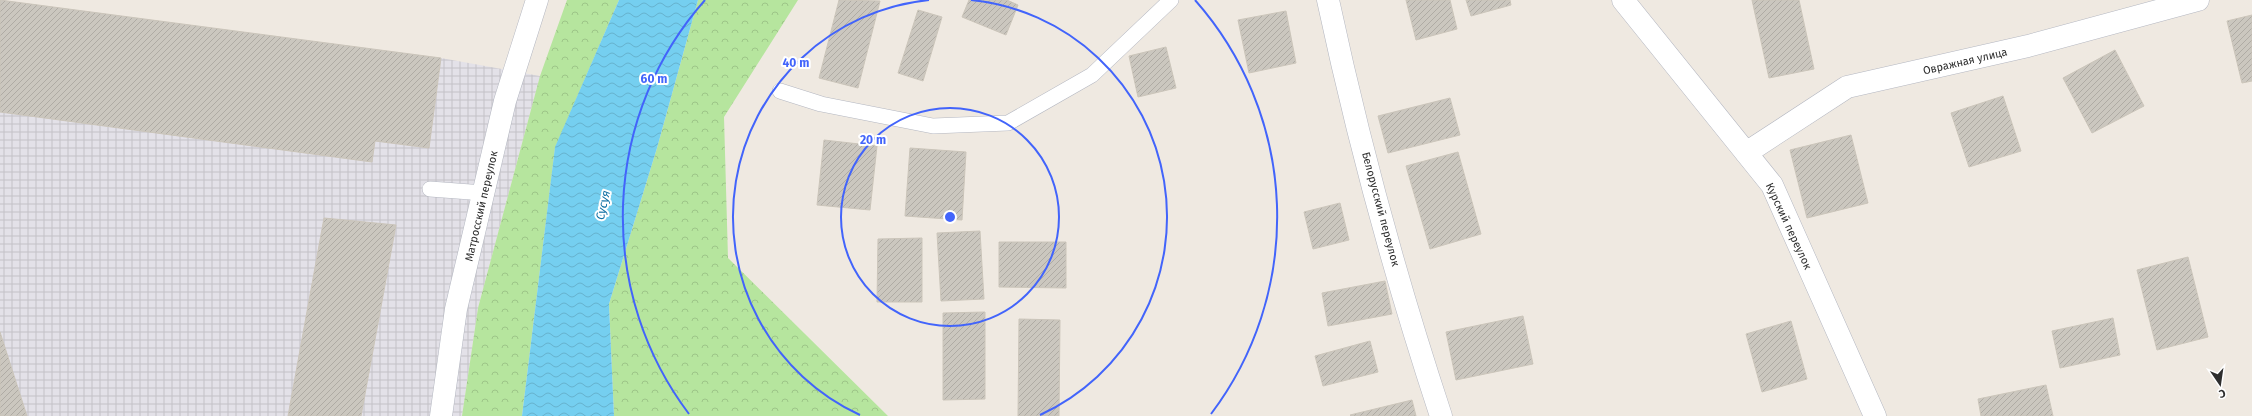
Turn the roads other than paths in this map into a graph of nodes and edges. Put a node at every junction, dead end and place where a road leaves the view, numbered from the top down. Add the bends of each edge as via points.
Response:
1 (537, 0) edge
2 (1171, 0) edge
3 (1328, 0) edge
4 (1623, 0) edge
5 (2198, 0) edge
6 (780, 91) dead end
7 (1746, 153) junction
8 (430, 189) dead end
9 (484, 193) junction
10 (441, 416) edge
11 (1441, 416) edge
12 (1875, 416) edge

1 - 9 street, Матросский переулок via 505,101
2 - 6 lane via 1092,75 1008,123 933,126 821,104
3 - 11 street, Белорусский переулок via 1341,61 1412,329
4 - 7 street, Курский переулок
5 - 7 street, Овражная улица via 2028,46 1847,87
7 - 12 street, Курский переулок via 1772,185
8 - 9 lane
9 - 10 street, Матросский переулок via 456,309

